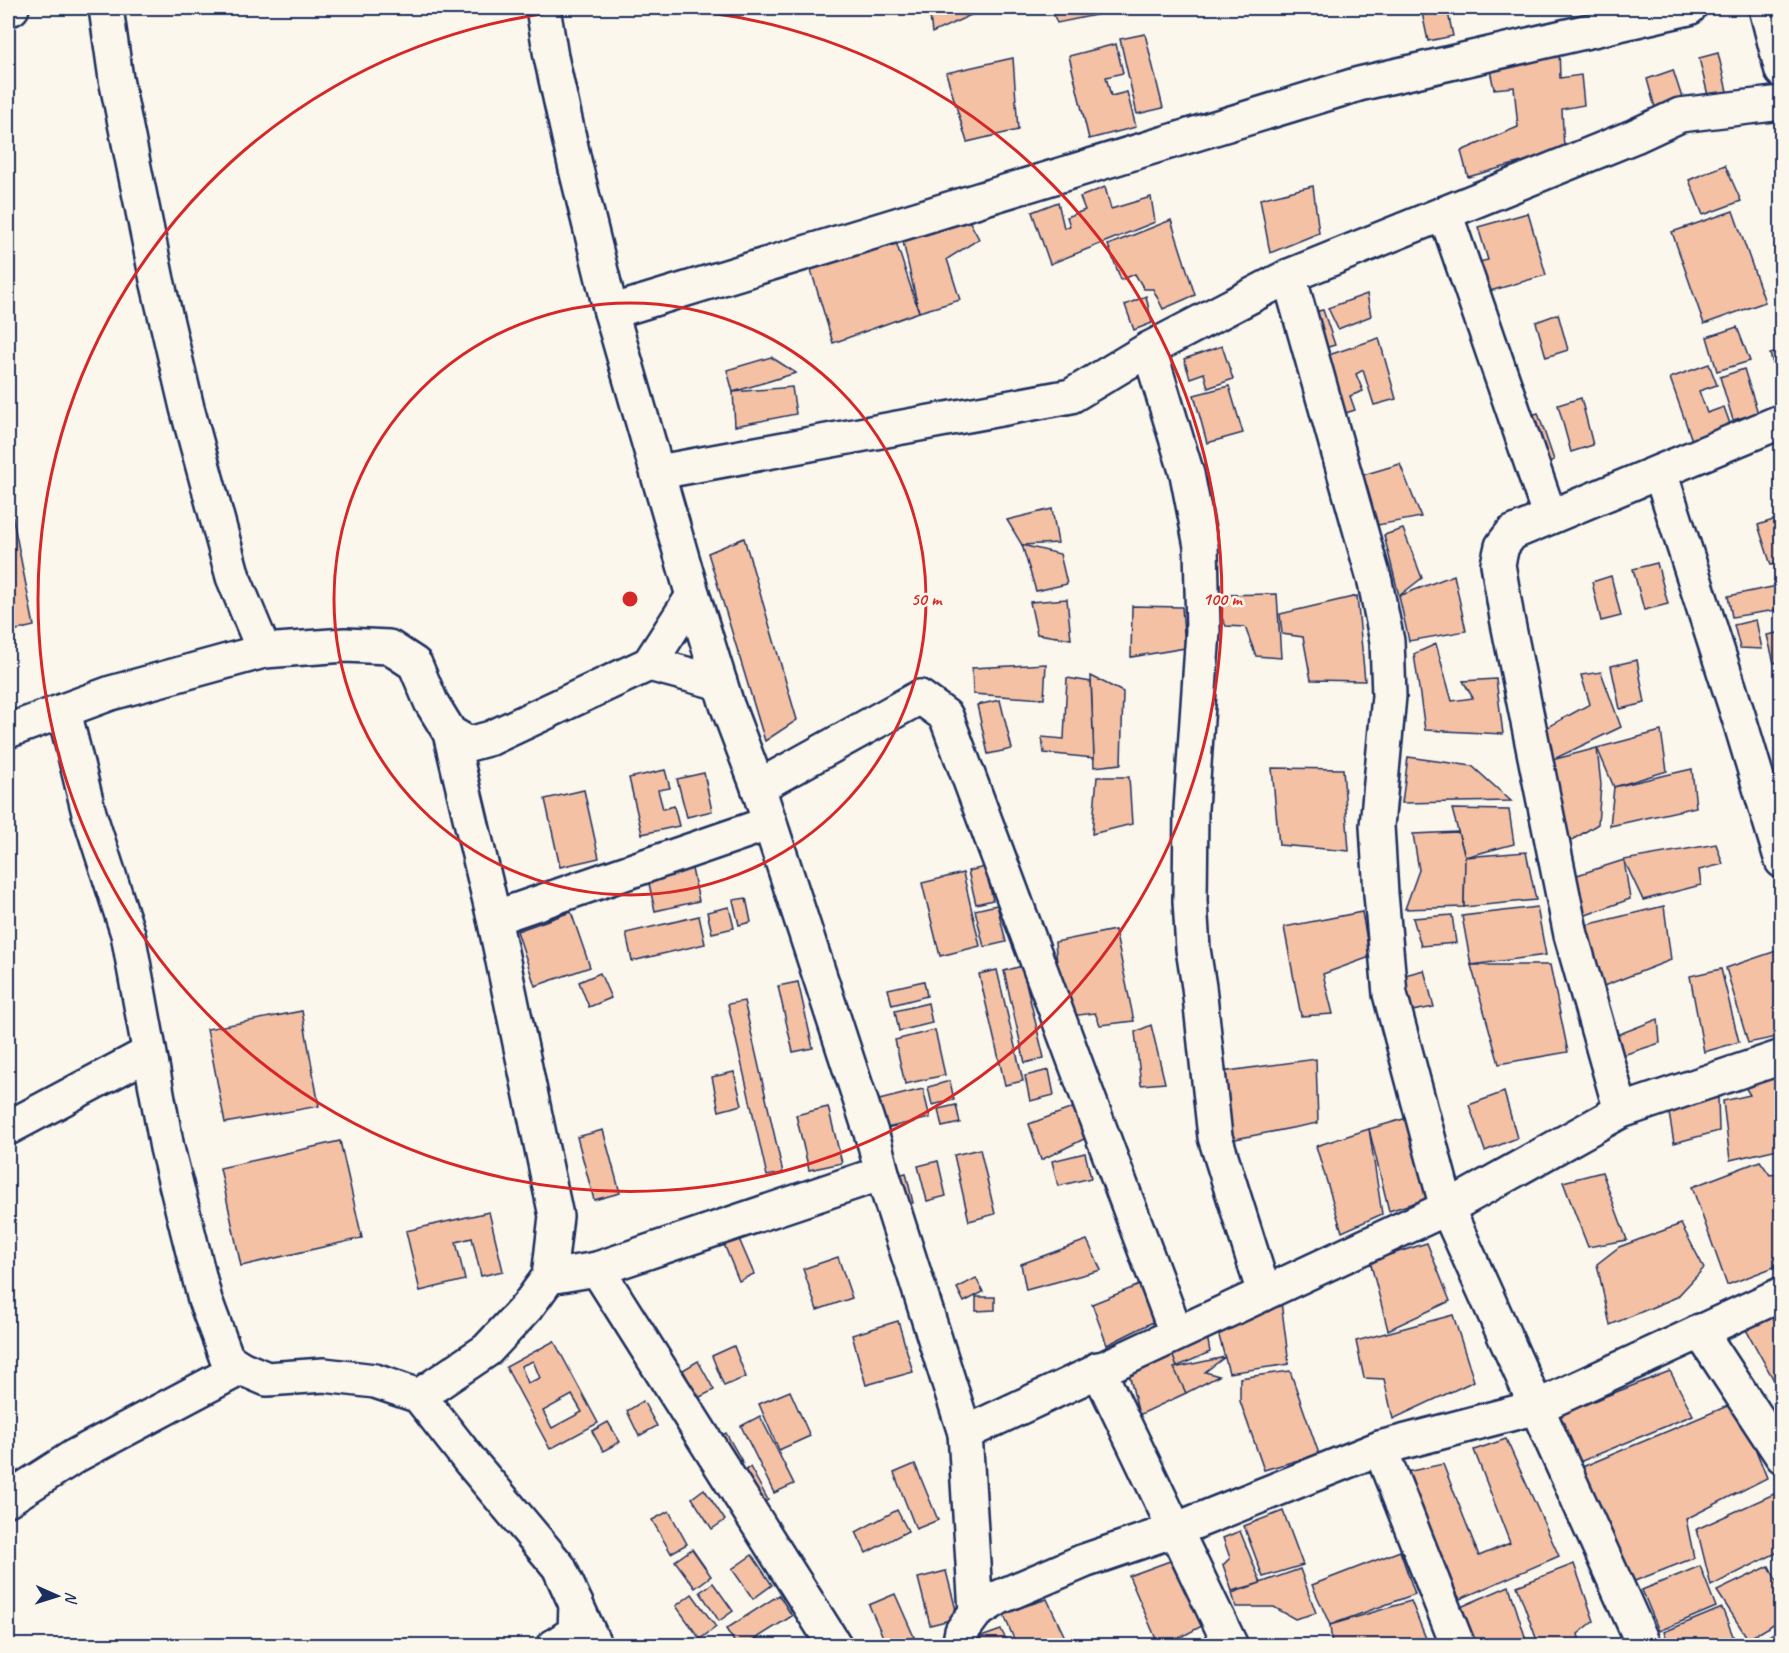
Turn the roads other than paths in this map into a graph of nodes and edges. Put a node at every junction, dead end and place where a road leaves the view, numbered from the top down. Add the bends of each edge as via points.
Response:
1 (12, 8) edge
2 (106, 8) edge
3 (543, 8) edge
4 (1689, 8) edge
5 (1766, 8) edge
6 (8, 9) edge
7 (1782, 71) edge
8 (1782, 103) edge
9 (1445, 213) junction
10 (1289, 276) junction
11 (611, 312) junction
12 (1149, 349) junction
13 (1782, 421) edge
14 (659, 472) junction
15 (1660, 472) junction
16 (1550, 517) junction
17 (693, 596) junction
18 (264, 651) junction
19 (649, 664) junction
20 (720, 683) junction
21 (64, 711) junction
22 (8, 731) edge
23 (450, 733) junction
24 (758, 787) junction
25 (770, 823) junction
26 (1782, 861) edge
27 (494, 918) junction
28 (149, 1053) junction
29 (1782, 1057) edge
30 (1621, 1111) junction
31 (8, 1128) edge
32 (882, 1173) junction
33 (1447, 1208) junction
34 (597, 1269) junction
35 (549, 1277) junction
36 (1264, 1293) junction
37 (1782, 1294) edge
38 (1700, 1331) junction
39 (1176, 1334) junction
40 (241, 1368) junction
41 (1098, 1369) junction
42 (419, 1396) junction
43 (1537, 1407) junction
44 (964, 1433) junction
45 (1380, 1448) junction
46 (1782, 1456) edge
47 (8, 1499) edge
48 (1175, 1530) junction
49 (576, 1604) junction
50 (976, 1612) junction
51 (554, 1646) edge
52 (596, 1646) edge
53 (835, 1646) edge
54 (959, 1646) edge
55 (1231, 1646) edge
56 (1458, 1646) edge
57 (1644, 1646) edge

1 - 6 street
2 - 18 street via 116,79 187,408 233,577
3 - 11 street via 573,158
4 - 11 street via 1359,84
5 - 7 street
8 - 9 street via 1680,115
9 - 10 street
9 - 16 street
10 - 12 street
10 - 33 street via 1372,571 1387,641 1389,696 1377,826 1390,994
11 - 14 street
12 - 14 street via 1071,396
12 - 36 street via 1186,474 1201,546 1203,631 1191,808 1190,901 1215,1137
13 - 15 street
14 - 17 street
15 - 16 street
15 - 26 street
16 - 30 street via 1512,533 1502,546 1498,564 1571,935
17 - 19 street
17 - 20 street
18 - 21 street via 111,693
18 - 23 street via 345,645 389,647 415,664
19 - 20 street
19 - 23 street via 491,738 469,744
20 - 24 street
21 - 22 street
21 - 28 street via 89,813 128,934
23 - 27 street
24 - 25 street
24 - 39 street via 920,697 946,716
25 - 27 street
25 - 32 street
27 - 35 street via 556,1216
28 - 31 street
28 - 40 street via 167,1148 205,1300 227,1359
29 - 30 street
30 - 33 street
32 - 34 street
32 - 44 street
33 - 36 street
33 - 43 street
34 - 35 street
34 - 53 street
35 - 42 street via 488,1350
36 - 39 street
37 - 38 street
38 - 43 street
38 - 46 street
39 - 41 street
40 - 42 street via 267,1379 324,1375 375,1381
40 - 47 street via 75,1456
41 - 44 street
41 - 48 street
42 - 49 street via 559,1566
43 - 45 street
43 - 57 street
44 - 50 street
45 - 48 street
45 - 56 street
48 - 50 street via 1084,1561 1000,1597
48 - 55 street
49 - 51 street via 575,1632
49 - 52 street
50 - 54 street via 962,1631

